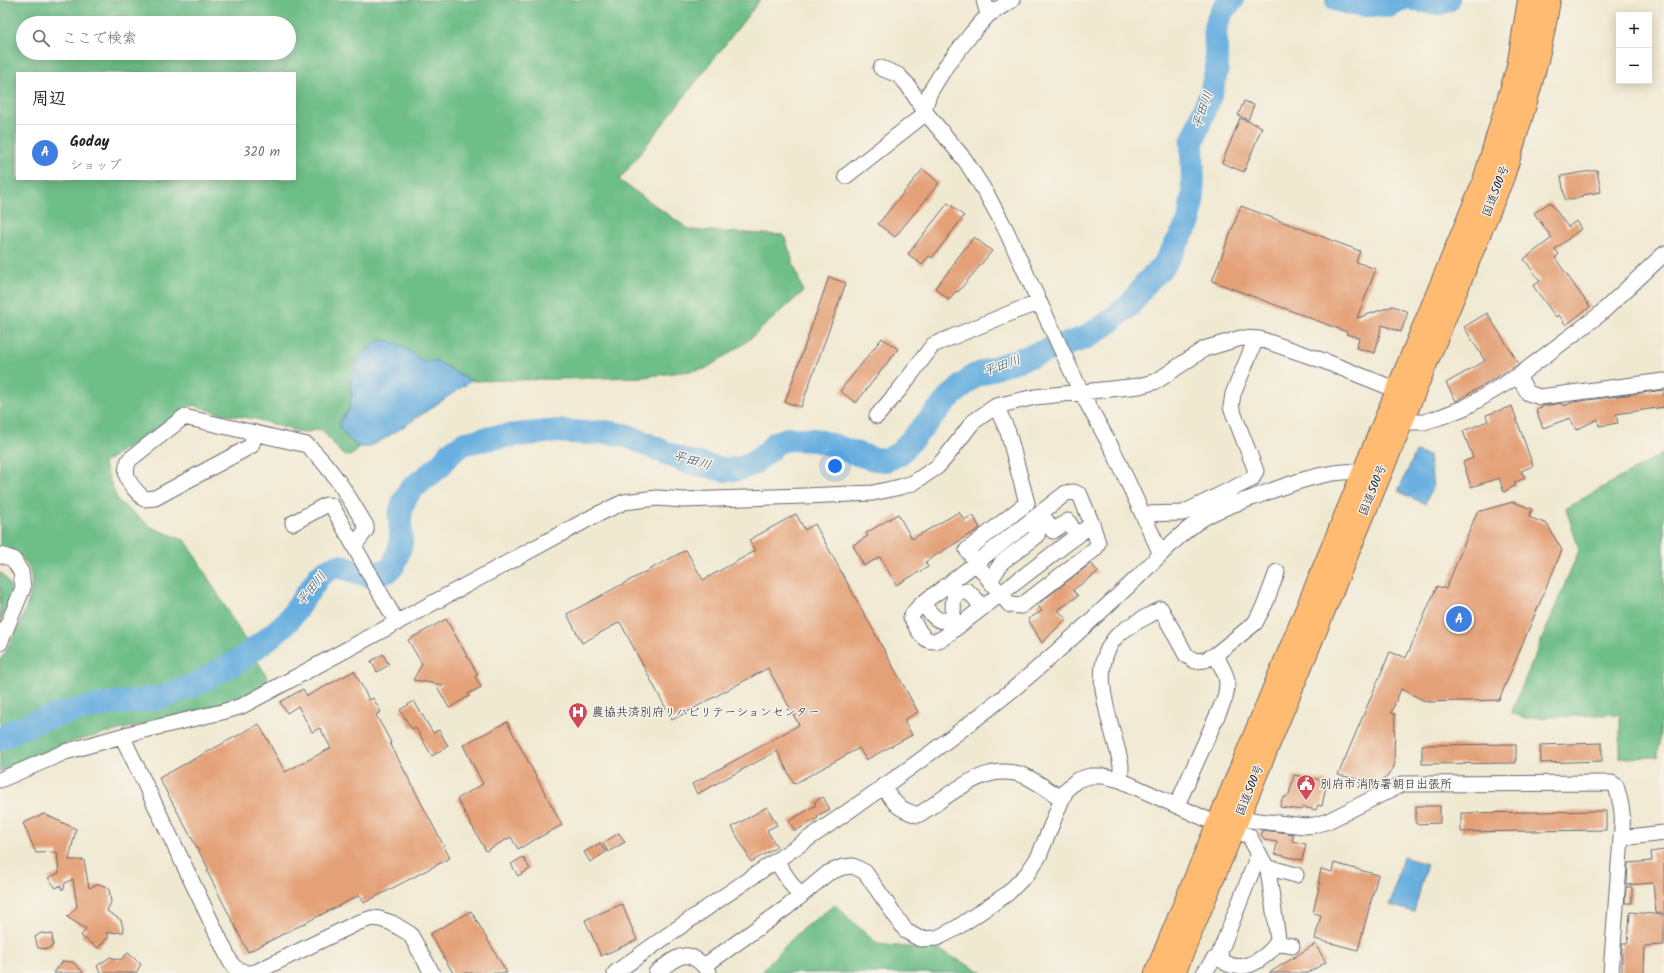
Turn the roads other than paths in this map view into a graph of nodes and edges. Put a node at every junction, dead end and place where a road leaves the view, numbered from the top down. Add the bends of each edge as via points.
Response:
1 (984, 0) edge
2 (1012, 0) edge
3 (1530, 0) edge
4 (1549, 0) edge
5 (988, 15) junction
6 (882, 68) dead end
7 (925, 111) junction
8 (846, 176) dead end
9 (1664, 254) edge
10 (1040, 303) junction
11 (1256, 339) junction
12 (1518, 376) junction
13 (1664, 381) edge
14 (1081, 392) junction
15 (1405, 392) junction
16 (996, 406) junction
17 (877, 416) dead end
18 (1402, 422) junction
19 (256, 433) junction
20 (1363, 472) junction
21 (1143, 514) junction
22 (1036, 517) junction
23 (293, 523) dead end
24 (1092, 524) junction
25 (1077, 536) junction
26 (1027, 544) junction
27 (356, 549) junction
28 (1161, 554) junction
29 (0, 555) edge
30 (977, 563) junction
31 (1040, 564) junction
32 (1277, 572) dead end
33 (990, 581) junction
34 (1000, 594) junction
35 (924, 604) junction
36 (982, 608) junction
37 (396, 619) junction
38 (0, 643) edge
39 (1215, 655) junction
40 (122, 736) junction
41 (1118, 758) junction
42 (1096, 776) junction
43 (0, 780) edge
44 (1120, 780) junction
45 (883, 786) junction
46 (1062, 799) junction
47 (1177, 806) junction
48 (1228, 820) junction
49 (1664, 833) edge
50 (1621, 838) junction
51 (1259, 853) junction
52 (776, 861) junction
53 (1268, 870) junction
54 (1296, 874) dead end
55 (800, 897) junction
56 (1276, 943) junction
57 (1292, 946) dead end
58 (638, 956) junction
59 (1220, 957) junction
60 (707, 969) edge
61 (246, 973) edge
62 (250, 973) edge
63 (432, 973) edge
64 (615, 973) edge
65 (635, 973) edge
66 (656, 973) edge
67 (1156, 973) edge
68 (1174, 973) edge
69 (1204, 973) edge
70 (1611, 973) edge

1 - 5 street
2 - 5 street
3 - 15 highway, 国道500号 via 1518,67 1484,181
4 - 15 highway, 国道500号 via 1542,41 1502,177
5 - 7 street via 946,66 930,92
6 - 7 street via 898,75 907,84
7 - 8 street
7 - 10 street via 965,160 986,193
9 - 12 street via 1599,315
10 - 14 street
10 - 17 street via 933,345
11 - 14 street via 1241,338 1204,349 1158,381 1138,386
11 - 15 street via 1324,361
11 - 21 street via 1233,394 1231,408 1256,471 1252,479 1183,514
12 - 13 street via 1528,393 1540,398
12 - 18 street via 1466,407 1424,422
14 - 16 street via 1035,397
14 - 21 street via 1114,452
15 - 18 highway, 国道500号
15 - 20 highway, 国道500号
16 - 30 street via 1008,432 1027,503 967,550
16 - 37 street via 974,422 936,467 913,483 873,493 683,500 657,498 624,502
18 - 48 highway, 国道500号
19 - 19 street via 184,417 129,460 126,468 127,478 144,499 155,498 250,446
19 - 27 street via 307,445 319,456 342,486 366,526
20 - 28 street via 1349,470 1296,482 1229,506 1198,522
20 - 48 highway, 国道500号
21 - 28 street
22 - 24 street via 1066,494 1074,492 1080,495
22 - 25 street via 1053,531 1068,521
22 - 26 street via 1037,536
22 - 30 street
23 - 27 street via 326,505 332,506
24 - 25 street
24 - 34 street via 1098,542 1095,549 1021,606 1010,605
25 - 31 street
26 - 31 street
26 - 33 street via 1002,562
27 - 37 street
28 - 45 street via 1032,674 957,734
29 - 38 street via 13,559 21,572 23,588
30 - 33 street
30 - 35 street
31 - 34 street
32 - 39 street via 1255,623
33 - 34 street
34 - 36 street
35 - 36 street via 935,617 945,621 953,613 955,596 967,591
35 - 36 street via 914,611 912,617 925,638 934,642 944,638
37 - 40 street via 242,706
39 - 41 street via 1195,661 1186,655 1161,609 1118,635 1108,647 1102,664 1104,694
39 - 47 street via 1226,675 1228,684 1225,698
40 - 43 street via 64,752
40 - 61 street via 230,961 234,967
41 - 42 street
41 - 44 street via 1121,765
42 - 44 street
42 - 46 street via 1077,780 1067,789
44 - 47 street
45 - 46 street via 904,811 918,815 964,784 984,775 1010,773 1025,776
45 - 52 street
46 - 55 street via 1039,856 1027,874 1007,894 955,929 936,938 920,939 906,931 865,872 853,866 828,873
47 - 48 street
48 - 50 street via 1315,825 1402,784 1612,783 1616,786 1622,804 1624,820
48 - 51 street via 1249,836
48 - 67 highway, 国道500号
48 - 68 highway, 国道500号
49 - 50 street
50 - 70 street
51 - 53 street
51 - 59 street
52 - 55 street
52 - 58 street
53 - 54 street
53 - 56 street via 1278,939
55 - 60 street
56 - 57 street
56 - 59 street via 1269,953 1246,966 1230,965 1223,962
58 - 64 street
58 - 65 street
59 - 69 street via 1213,960
60 - 66 street via 696,958 683,955
62 - 63 street via 372,918 392,923 410,934

